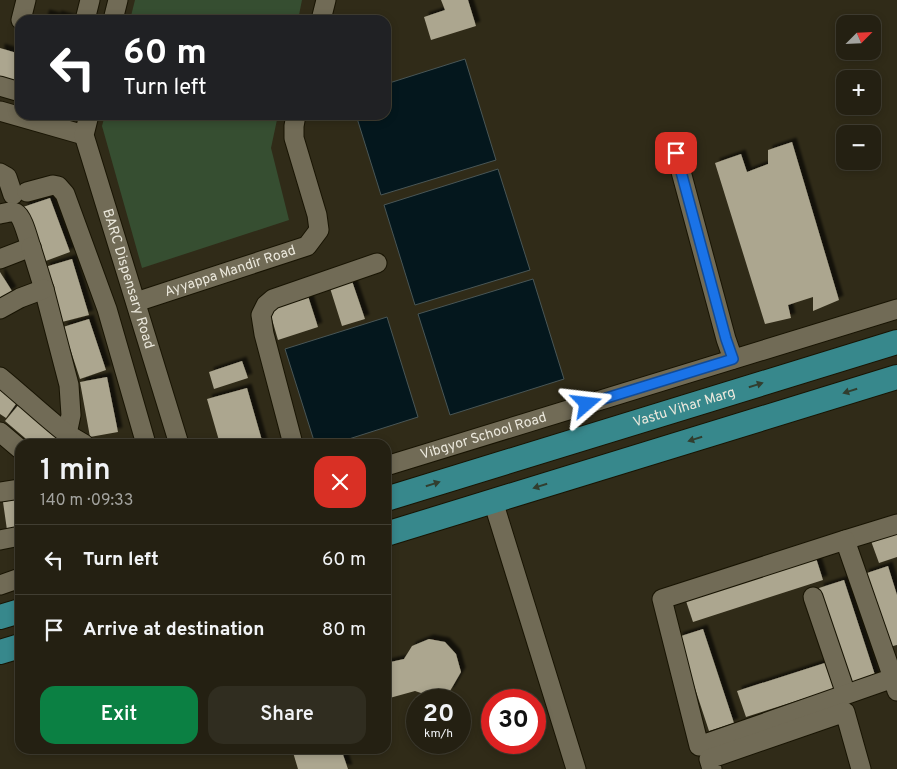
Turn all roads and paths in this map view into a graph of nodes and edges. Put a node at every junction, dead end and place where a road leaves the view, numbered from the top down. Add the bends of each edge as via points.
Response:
1 (26, 0) edge
2 (90, 0) edge
3 (118, 0) edge
4 (326, 0) edge
5 (22, 15) edge
6 (86, 15) edge
7 (114, 15) edge
8 (322, 15) edge
9 (0, 86) edge
10 (15, 90) edge
11 (0, 111) edge
12 (15, 115) edge
13 (32, 120) edge
14 (88, 120) edge
15 (295, 120) edge
16 (84, 135) junction
17 (676, 153) dead end
18 (0, 173) edge
19 (0, 214) edge
20 (31, 247) junction
21 (0, 259) edge
22 (377, 263) dead end
23 (44, 289) junction
24 (136, 302) junction
25 (0, 309) edge
26 (897, 309) edge
27 (897, 342) edge
28 (733, 359) junction
29 (897, 377) edge
30 (0, 378) edge
31 (0, 432) edge
32 (67, 434) junction
33 (76, 439) edge
34 (145, 439) edge
35 (177, 439) edge
36 (292, 439) edge
37 (15, 446) edge
38 (391, 464) edge
39 (15, 490) edge
40 (0, 492) edge
41 (391, 496) edge
42 (493, 501) junction
43 (897, 524) edge
44 (391, 532) edge
45 (15, 537) edge
46 (0, 540) edge
47 (845, 540) junction
48 (15, 580) edge
49 (0, 584) edge
50 (814, 598) dead end
51 (15, 612) edge
52 (0, 617) edge
53 (15, 648) edge
54 (0, 652) edge
55 (896, 682) edge
56 (846, 694) junction
57 (576, 769) edge
58 (712, 769) edge
59 (861, 769) edge

1 - 5 street
2 - 6 street
3 - 7 street
4 - 8 street
9 - 10 street
11 - 12 street
13 - 16 street
14 - 16 street
15 - 24 street, Ayyappa Mandir Road via 294,138 318,215 319,230 307,246
16 - 24 street, BARC Dispensary Road
17 - 28 street
18 - 34 street via 20,193 53,185 65,194 107,309
19 - 20 street via 16,213 21,218
20 - 21 street
20 - 23 street
22 - 36 street via 273,299 261,315
23 - 25 street
23 - 32 street via 69,385 71,416
24 - 35 street, BARC Dispensary Road
26 - 28 street, Vibgyor School Road
41 -> 27 main road, Vastu Vihar Marg
28 - 38 street, Vibgyor School Road
29 -> 42 main road
30 - 32 street
31 - 37 street
32 - 33 street
39 - 40 street
42 - 44 main road
42 - 57 street
43 - 47 street
45 - 46 street
47 - 55 street
47 - 56 street via 662,599 699,746
48 - 49 street
50 - 56 street
51 - 52 main road
53 - 54 main road
55 - 56 street
58 - 59 street via 710,759 845,712

